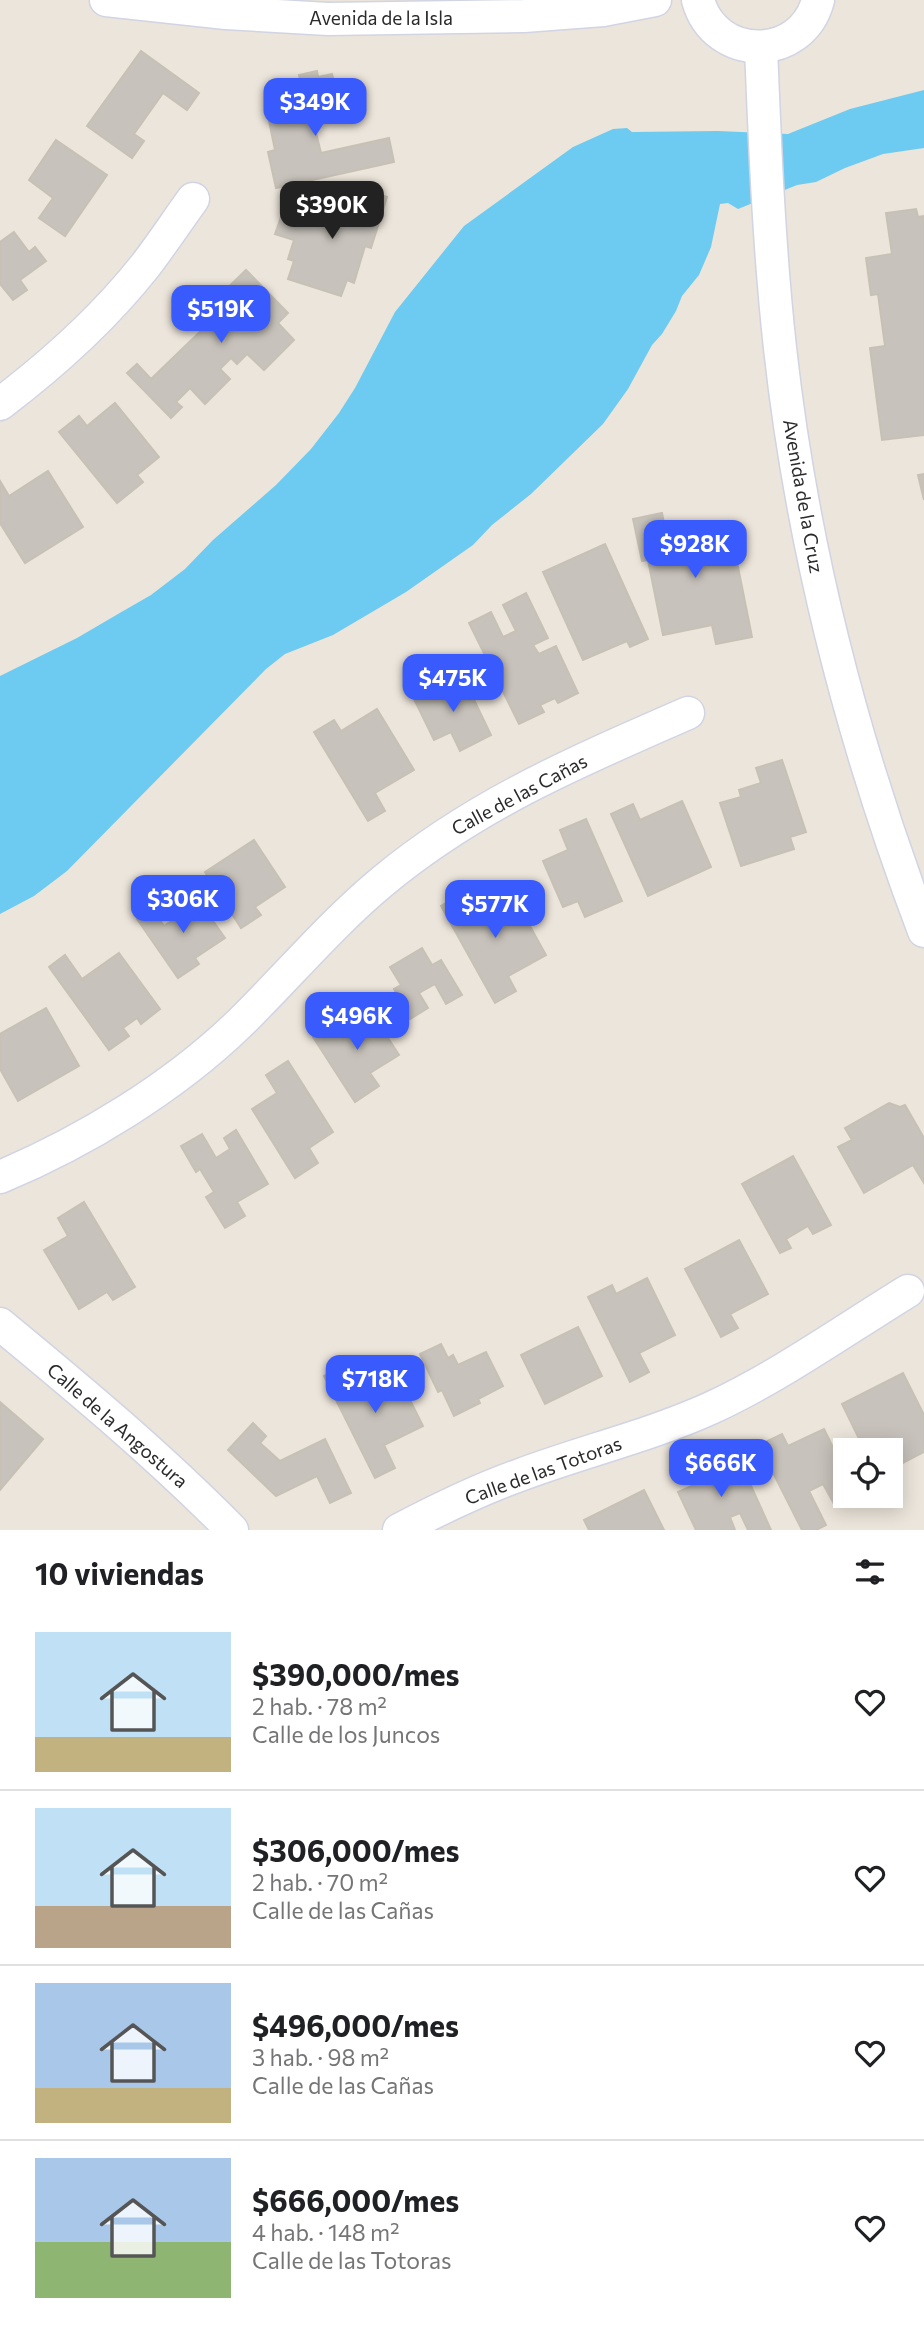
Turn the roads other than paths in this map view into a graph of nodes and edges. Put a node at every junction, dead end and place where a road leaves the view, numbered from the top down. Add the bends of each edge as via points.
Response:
1 (106, 0) edge
2 (655, 0) edge
3 (698, 0) edge
4 (818, 0) edge
5 (761, 47) junction
6 (193, 199) dead end
7 (0, 404) edge
8 (688, 713) dead end
9 (924, 931) edge
10 (0, 1177) edge
11 (908, 1291) dead end
12 (0, 1324) edge
13 (232, 1530) edge
14 (400, 1530) edge

1 - 2 street, Avenida de la Isla via 328,19 524,16 603,10
3 - 5 street via 711,26 725,38
4 - 5 street via 807,24 794,36
5 - 9 street, Avenida de la Cruz via 768,212 780,349 798,476 843,681 895,855
6 - 7 street via 112,304 42,372
8 - 10 street, Calle de las Cañas via 547,775 429,845 344,914 205,1054 84,1135
11 - 14 street, Calle de las Totoras via 782,1371 712,1407 521,1474
12 - 13 street, Calle de la Angostura via 105,1410

